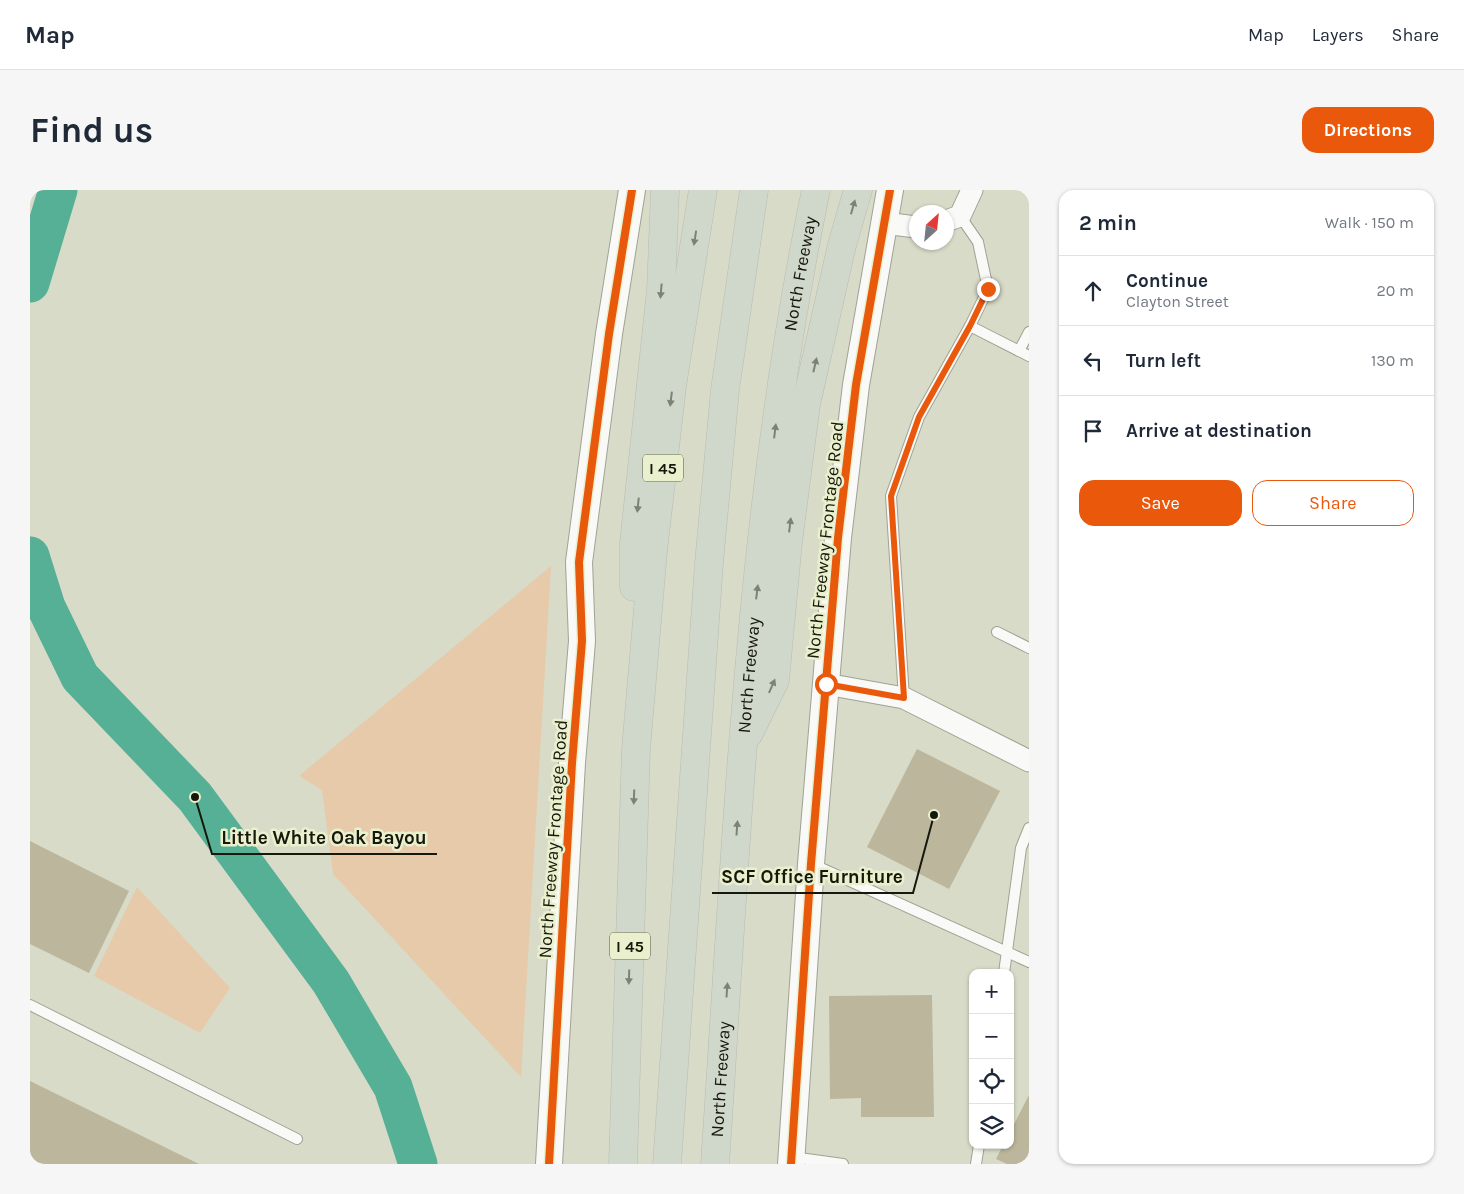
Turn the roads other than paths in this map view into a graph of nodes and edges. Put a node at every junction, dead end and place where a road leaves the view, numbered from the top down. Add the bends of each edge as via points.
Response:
1 (632, 190) edge
2 (665, 190) edge
3 (703, 190) edge
4 (754, 190) edge
5 (816, 190) edge
6 (858, 190) edge
7 (890, 190) edge
8 (972, 190) edge
9 (954, 217) edge
10 (954, 219) edge
11 (884, 223) junction
12 (909, 226) edge
13 (970, 326) junction
14 (1029, 332) edge
15 (1024, 354) edge
16 (997, 632) dead end
17 (1029, 648) edge
18 (826, 684) junction
19 (904, 698) junction
20 (743, 745) junction
21 (636, 748) junction
22 (1029, 761) edge
23 (1029, 828) edge
24 (811, 864) junction
25 (1007, 950) junction
26 (1029, 962) edge
27 (1005, 969) edge
28 (30, 1005) edge
29 (297, 1139) dead end
30 (978, 1149) edge
31 (623, 1153) edge
32 (668, 1157) edge
33 (792, 1160) edge
34 (549, 1164) edge
35 (715, 1164) edge
36 (843, 1164) edge
37 (976, 1164) edge

1 - 34 street, North Freeway Frontage Road via 579,562 582,641 571,773
2 -> 21 highway via 661,290 634,543
3 -> 21 highway, I 45 via 672,386 653,551
4 - 32 highway via 725,390 708,562
20 -> 5 highway, North Freeway via 751,643 782,368
20 -> 6 highway via 775,680 806,404 842,245
7 - 11 street, North Freeway Frontage Road
8 - 9 street
10 - 13 lane via 978,242 988,289
11 - 12 street
11 - 18 street, North Freeway Frontage Road via 856,385 838,538
13 - 15 lane
13 - 19 lane via 919,417 891,496
14 - 15 lane
16 - 17 lane
18 - 19 street
18 - 24 street, North Freeway Frontage Road
19 - 22 street
35 -> 20 highway, North Freeway
21 -> 31 highway, I 45
23 - 25 lane via 1021,848
24 - 25 lane
24 - 33 street, North Freeway Frontage Road
25 - 26 lane
25 - 27 lane
28 - 29 lane
30 - 37 lane
33 - 36 lane

